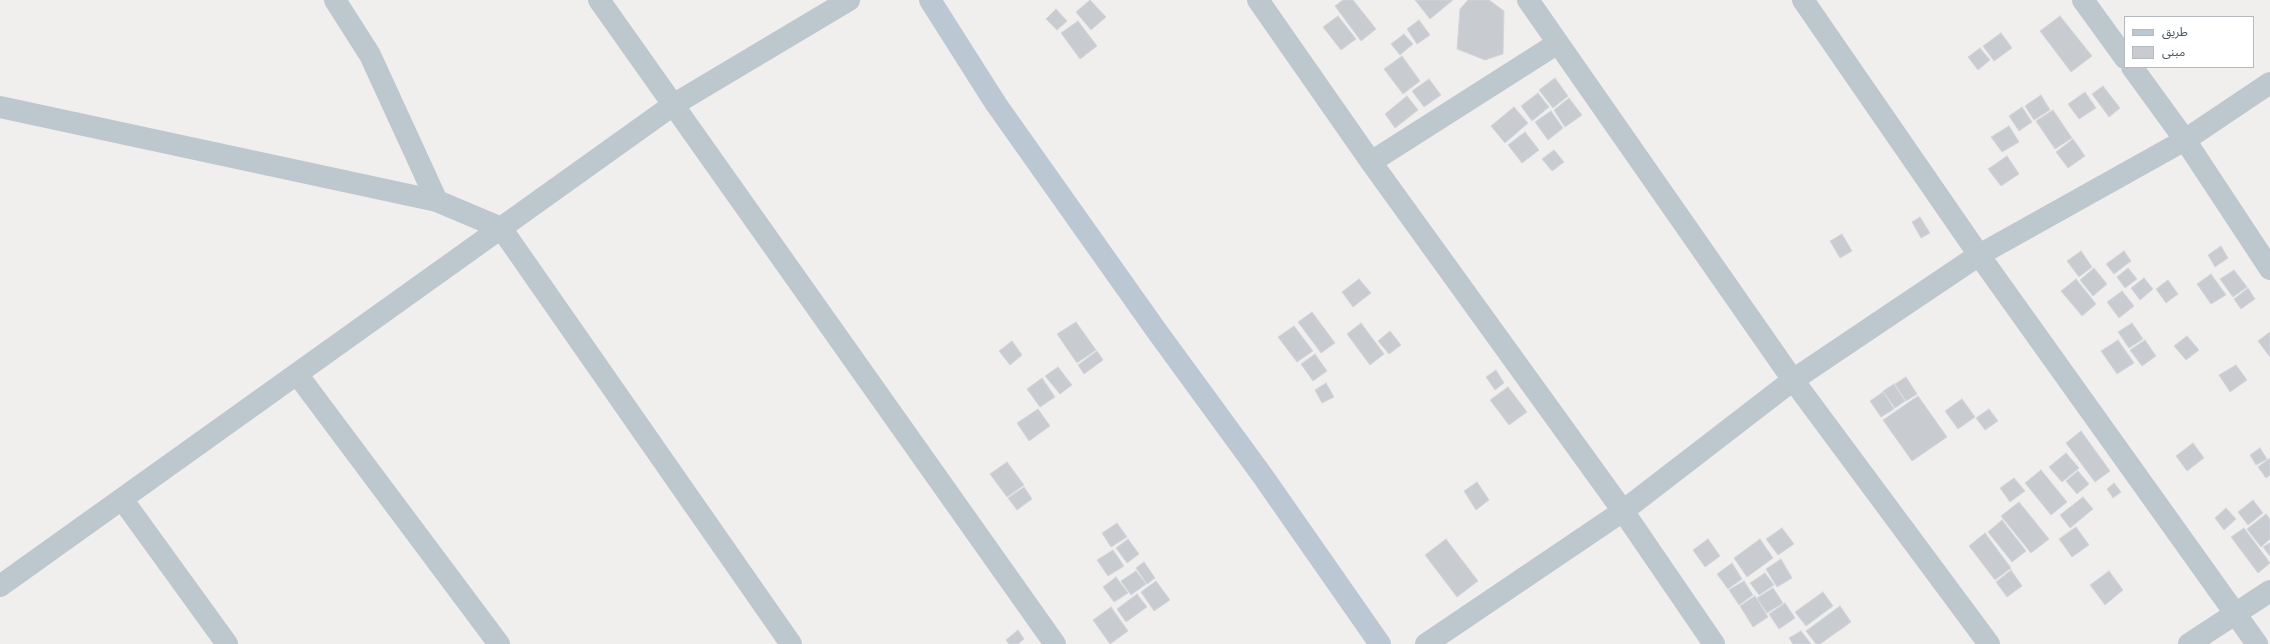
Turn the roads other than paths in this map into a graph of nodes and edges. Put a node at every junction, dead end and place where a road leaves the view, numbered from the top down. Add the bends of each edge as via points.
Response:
1 (335, 0) edge
2 (599, 0) edge
3 (849, 0) edge
4 (930, 0) edge
5 (1258, 0) edge
6 (1528, 0) edge
7 (1803, 0) edge
8 (2083, 0) edge
9 (1558, 44) junction
10 (2124, 57) edge
11 (2133, 68) edge
12 (2270, 83) edge
13 (673, 105) junction
14 (0, 107) edge
15 (2185, 140) junction
16 (1371, 162) junction
17 (438, 201) junction
18 (501, 228) junction
19 (1979, 255) junction
20 (2270, 269) edge
21 (297, 374) junction
22 (1793, 380) junction
23 (122, 499) junction
24 (1624, 511) junction
25 (0, 586) edge
26 (2270, 591) edge
27 (2236, 614) junction
28 (227, 644) edge
29 (499, 644) edge
30 (790, 644) edge
31 (1055, 644) edge
32 (1380, 644) edge
33 (1426, 644) edge
34 (1714, 644) edge
35 (1989, 644) edge
36 (2189, 644) edge
37 (2257, 644) edge

1 - 17 street via 370,54
2 - 13 street
3 - 13 street
4 - 32 street via 996,104
5 - 16 street
6 - 9 street
7 - 19 street
8 - 10 street
9 - 16 street
9 - 22 street
11 - 15 street
12 - 15 street
13 - 18 street
13 - 31 street
14 - 17 street
15 - 19 street
15 - 20 street
16 - 24 street
17 - 18 street
18 - 21 street
18 - 30 street
19 - 22 street
19 - 27 street
21 - 23 street
21 - 29 street
22 - 24 street
22 - 35 street
23 - 25 street
23 - 28 street
24 - 33 street
24 - 34 street
26 - 27 street
27 - 36 street
27 - 37 street

